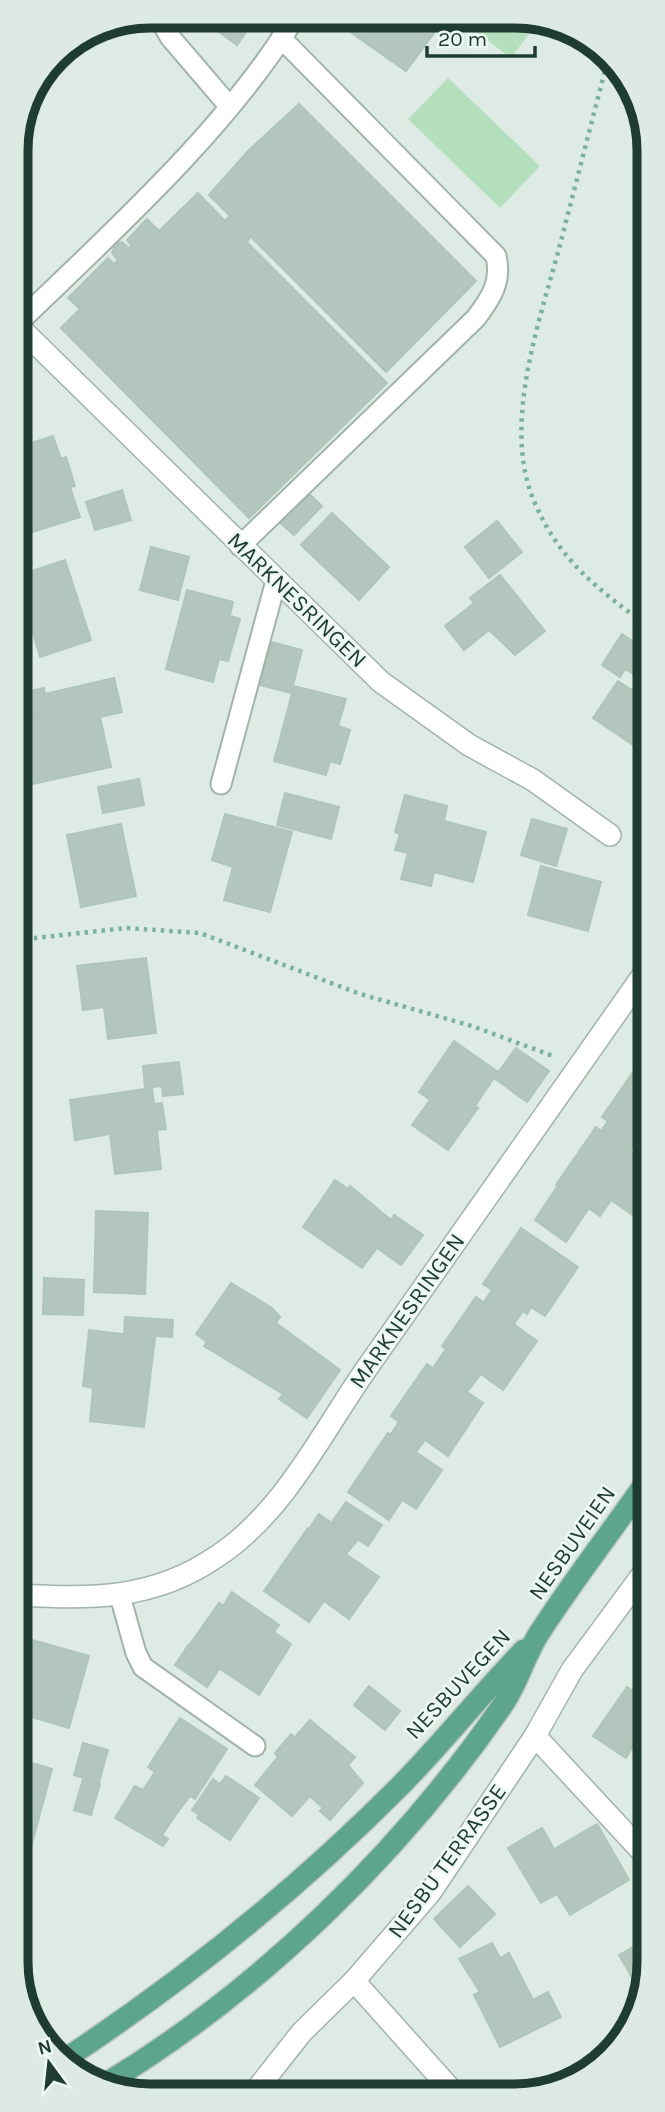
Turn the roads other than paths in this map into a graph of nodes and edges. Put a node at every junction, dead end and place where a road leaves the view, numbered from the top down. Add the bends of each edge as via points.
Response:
1 (165, 28) edge
2 (288, 28) edge
3 (281, 38) junction
4 (229, 106) junction
5 (28, 312) edge
6 (28, 336) edge
7 (240, 546) junction
8 (276, 581) junction
9 (221, 784) dead end
10 (610, 835) dead end
11 (637, 984) edge
12 (637, 1495) edge
13 (637, 1582) edge
14 (28, 1595) edge
15 (120, 1596) junction
16 (538, 1636) junction
17 (535, 1736) junction
18 (255, 1746) dead end
19 (637, 1846) edge
20 (354, 1981) junction
21 (84, 2046) edge
22 (113, 2079) edge
23 (261, 2084) edge
24 (446, 2084) edge

1 - 4 lane
2 - 3 lane
3 - 4 lane
3 - 7 lane via 496,256 500,272 494,294 476,318
4 - 5 lane
6 - 7 street, MARKNESRINGEN
7 - 8 street, MARKNESRINGEN
8 - 9 lane
8 - 10 street, MARKNESRINGEN via 381,682
11 - 15 street, MARKNESRINGEN via 288,1486 253,1529 216,1558 170,1582
12 - 16 main road, NESBUVEIEN
13 - 17 street, NESBU TERRASSE via 572,1670
14 - 15 street, MARKNESRINGEN
15 - 18 lane via 143,1667
16 - 21 main road, NESBUVEGEN via 404,1782 297,1883 162,1994
16 - 22 main road, NESBUVEGEN via 504,1704 428,1804 369,1868 253,1975
17 - 19 street
17 - 20 street, NESBU TERRASSE via 430,1893
20 - 23 street, NESBU TERRASSE via 302,2032
20 - 24 street

